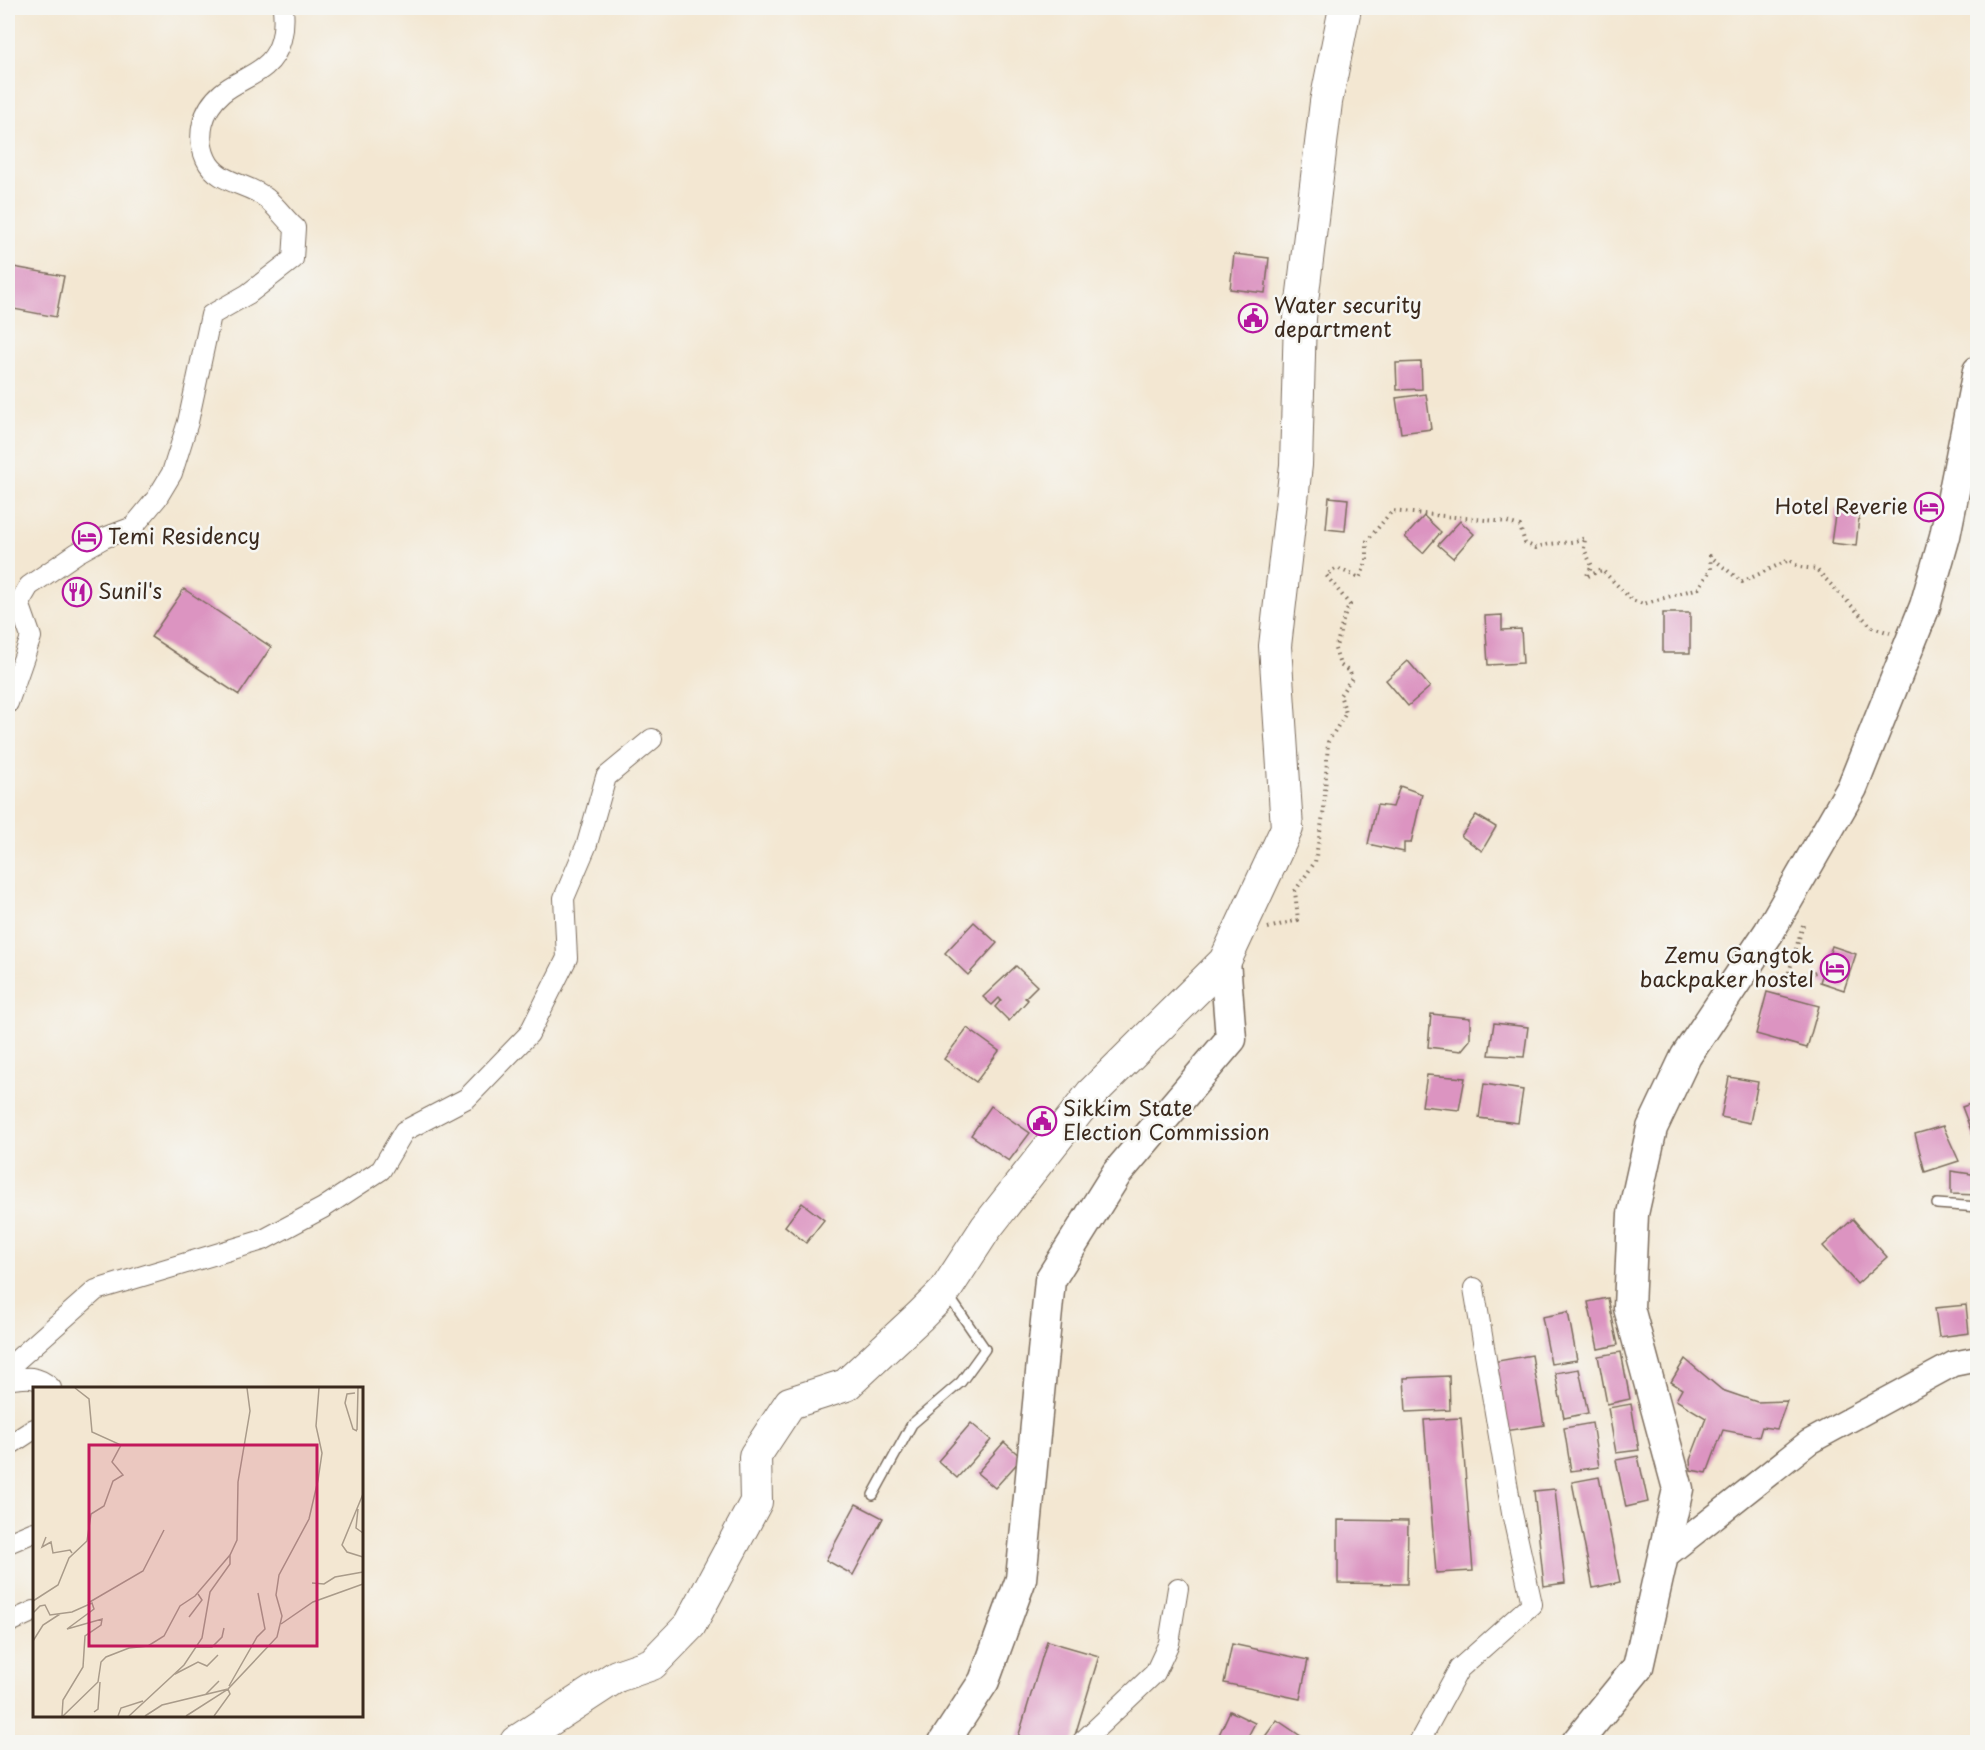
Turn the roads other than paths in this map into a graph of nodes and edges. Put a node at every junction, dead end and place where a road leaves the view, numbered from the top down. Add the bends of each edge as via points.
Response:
1 (283, 8) edge
2 (1345, 8) edge
3 (1977, 371) edge
4 (8, 703) edge
5 (652, 739) dead end
6 (1225, 961) junction
7 (1937, 1204) dead end
8 (1977, 1207) edge
9 (1474, 1288) dead end
10 (945, 1291) junction
11 (1977, 1359) edge
12 (8, 1368) edge
13 (8, 1380) edge
14 (49, 1387) edge
15 (33, 1430) edge
16 (8, 1446) edge
17 (873, 1495) dead end
18 (33, 1532) edge
19 (8, 1543) edge
20 (1664, 1557) junction
21 (1178, 1588) dead end
22 (33, 1611) edge
23 (8, 1623) edge
24 (516, 1743) edge
25 (944, 1743) edge
26 (1082, 1743) edge
27 (1419, 1743) edge
28 (1576, 1743) edge

1 - 4 street via 285,22 280,47 266,66 222,94 205,116 200,144 209,165 233,183 265,197 295,228 293,259 248,294 211,315 188,422 172,473 133,527 104,538 29,586 20,603 31,637
2 - 6 highway via 1326,102 1300,318 1296,465 1275,646 1287,828
3 - 20 main road via 1945,536 1912,641 1852,788 1769,932 1686,1056 1652,1128 1633,1214 1629,1308 1678,1490
5 - 12 street via 606,777 587,844 564,898 567,958 529,1034 467,1098 404,1131 381,1170 323,1208 263,1240 96,1290
6 - 10 highway via 1092,1093 986,1228
6 - 25 main road via 1231,1039 1116,1173 1050,1280 1021,1578 984,1681
7 - 8 lane
9 - 27 street via 1512,1513 1533,1604 1460,1669
10 - 17 lane via 985,1349 961,1382 912,1424
10 - 24 highway via 846,1385 790,1403 755,1456 756,1503 690,1625 652,1664 617,1676
11 - 20 street via 1953,1364 1809,1442
13 - 14 street via 29,1376
15 - 16 street
18 - 19 street
20 - 28 main road via 1638,1667
21 - 26 street via 1169,1643 1155,1673
22 - 23 street

